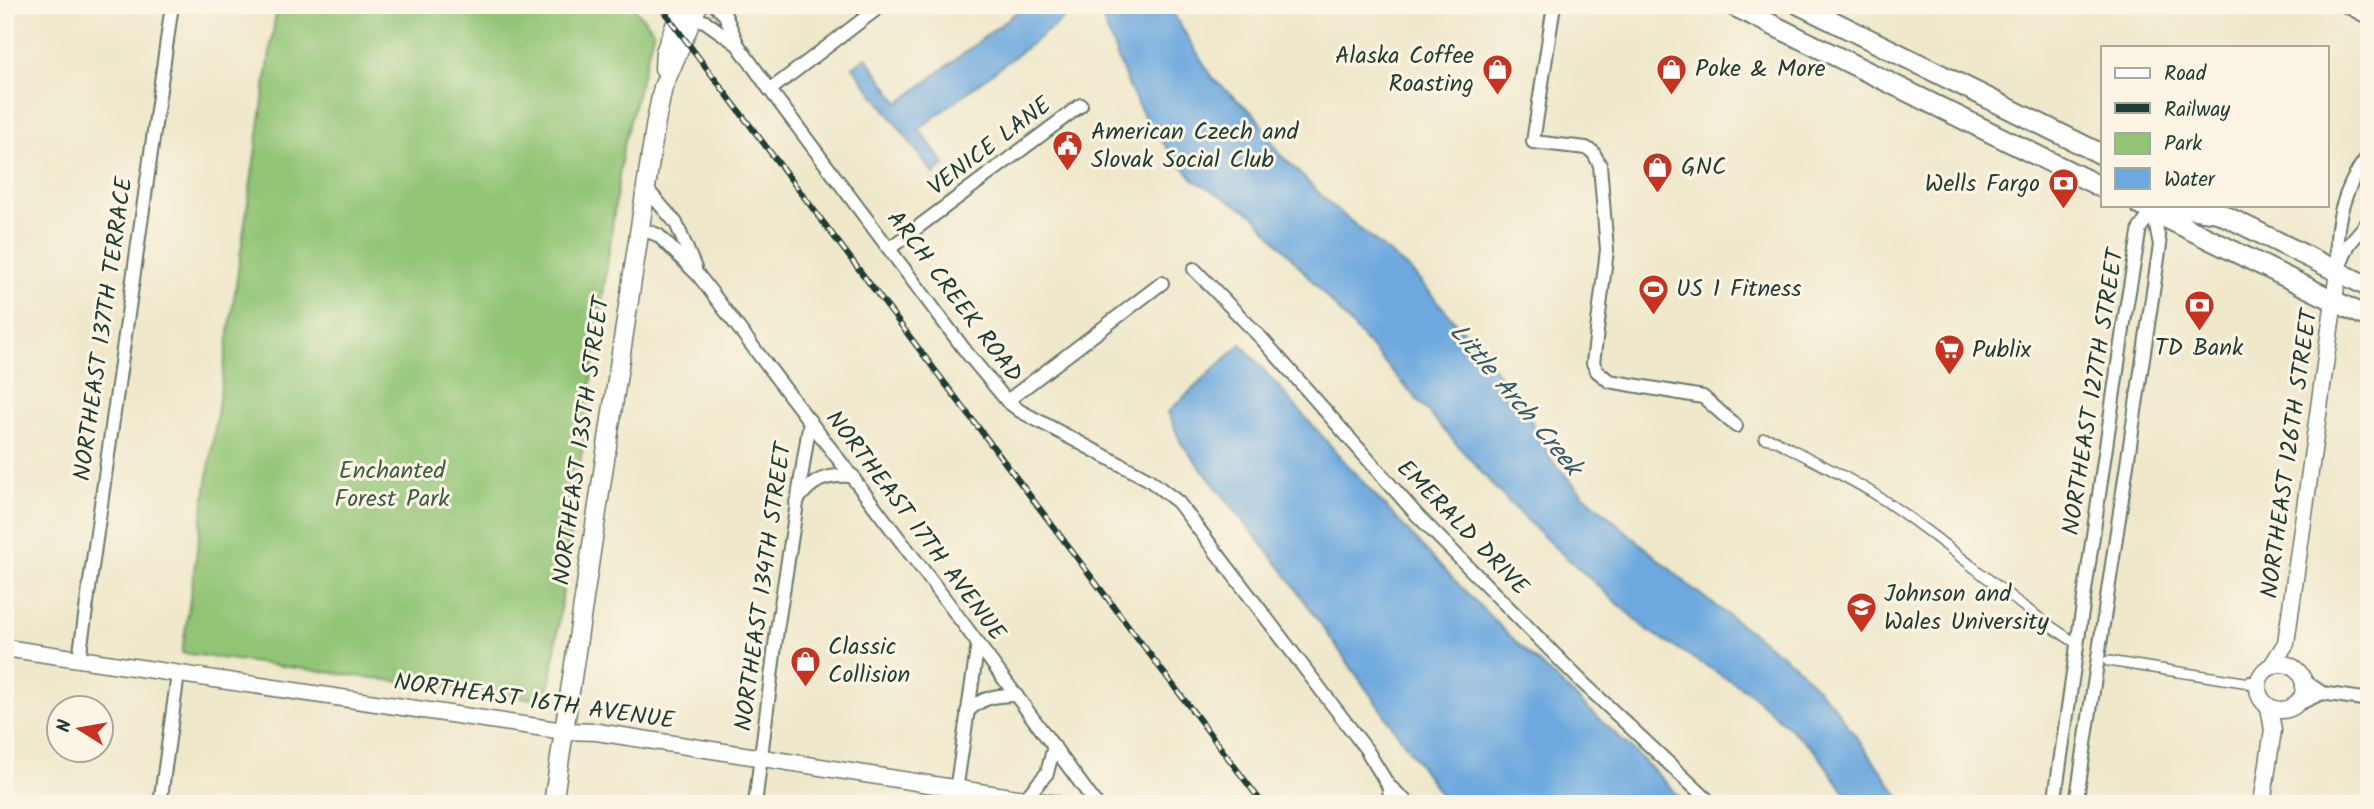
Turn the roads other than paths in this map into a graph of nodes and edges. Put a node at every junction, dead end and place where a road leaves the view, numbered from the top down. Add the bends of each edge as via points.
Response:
1 (7, 5) edge
2 (172, 5) edge
3 (715, 5) edge
4 (882, 5) edge
5 (1554, 5) edge
6 (1732, 5) edge
7 (1800, 5) edge
8 (2344, 5) edge
9 (691, 9) edge
10 (5, 18) edge
11 (2369, 18) edge
12 (738, 46) junction
13 (770, 90) junction
14 (1081, 105) dead end
15 (2101, 154) edge
16 (2369, 154) edge
17 (2098, 184) edge
18 (645, 187) junction
19 (2187, 206) edge
20 (2147, 208) edge
21 (2211, 209) edge
22 (2369, 221) edge
23 (638, 228) junction
24 (890, 248) junction
25 (1194, 269) dead end
26 (2338, 272) junction
27 (698, 275) junction
28 (1162, 283) dead end
29 (2369, 287) edge
30 (2335, 302) junction
31 (2369, 318) edge
32 (1007, 401) junction
33 (810, 421) junction
34 (1736, 426) dead end
35 (1764, 438) dead end
36 (853, 476) junction
37 (795, 502) junction
38 (978, 643) junction
39 (2286, 643) junction
40 (2078, 645) junction
41 (5, 648) edge
42 (79, 659) junction
43 (2102, 660) junction
44 (2270, 667) junction
45 (178, 674) junction
46 (2299, 675) junction
47 (2254, 684) junction
48 (2322, 693) junction
49 (1016, 695) junction
50 (2369, 700) edge
51 (2269, 707) junction
52 (2291, 707) junction
53 (967, 712) junction
54 (2273, 730) junction
55 (564, 731) junction
56 (1054, 746) junction
57 (761, 759) junction
58 (1388, 785) junction
59 (956, 787) junction
60 (1025, 799) junction
61 (2054, 800) edge
62 (2076, 802) edge
63 (160, 804) edge
64 (553, 804) edge
65 (755, 804) edge
66 (954, 804) edge
67 (1056, 804) edge
68 (1096, 804) edge
69 (1380, 804) edge
70 (1392, 804) edge
71 (1409, 804) edge
72 (1712, 804) edge
73 (2262, 804) edge

1 - 10 street
2 - 42 street, NORTHEAST 137TH TERRACE
3 - 12 street, ARCH CREEK ROAD
4 - 13 street
5 - 34 street via 1533,142 1586,148 1600,165 1606,250 1592,353 1597,371 1609,381 1703,397
6 - 17 main road
7 - 15 main road
8 - 11 street
9 - 12 street, ARCH CREEK ROAD
9 - 18 main road, NORTHEAST 135TH STREET via 665,52
12 - 13 street, ARCH CREEK ROAD
13 - 24 street, ARCH CREEK ROAD
14 - 24 street, VENICE LANE
16 - 26 street via 2352,176 2340,210 2335,241
18 - 23 main road, NORTHEAST 135TH STREET
18 - 27 street, NORTHEAST 17TH AVENUE via 676,223
19 - 21 main road
20 - 30 main road
20 - 40 street, NORTHEAST 127TH STREET via 2140,228
20 - 43 street, NORTHEAST 127TH STREET via 2160,245
21 - 26 main road
22 - 26 street via 2349,244
23 - 27 street, NORTHEAST 17TH AVENUE via 658,235
23 - 55 main road, NORTHEAST 135TH STREET
24 - 32 street, ARCH CREEK ROAD
25 - 72 street, EMERALD DRIVE via 1416,514 1581,681
26 - 29 main road
26 - 30 street, NORTHEAST 126TH STREET
27 - 33 street, NORTHEAST 17TH AVENUE
28 - 32 street
30 - 31 main road
30 - 39 street, NORTHEAST 126TH STREET
32 - 58 street, ARCH CREEK ROAD via 1148,479 1178,502 1366,749
33 - 36 street, NORTHEAST 17TH AVENUE
33 - 37 street, NORTHEAST 134TH STREET
35 - 40 street via 1874,494 2015,603
36 - 37 street via 816,480
36 - 38 street, NORTHEAST 17TH AVENUE
37 - 57 street, NORTHEAST 134TH STREET
38 - 49 street, NORTHEAST 17TH AVENUE
38 - 53 street
39 - 44 street, NORTHEAST 126TH STREET
39 - 46 street, NORTHEAST 126TH STREET
40 - 43 street
40 - 61 street, NORTHEAST 127TH STREET
41 - 42 street, NORTHEAST 16TH AVENUE
42 - 45 street, NORTHEAST 16TH AVENUE
43 - 47 street
43 - 62 street, NORTHEAST 127TH STREET
44 - 46 street via 2284,664
44 - 47 street
45 - 55 street, NORTHEAST 16TH AVENUE
45 - 63 street
46 - 48 street
46 - 52 street via 2302,694
47 - 51 street
48 - 50 street
48 - 52 street
49 - 53 street via 990,697
49 - 56 street, NORTHEAST 17TH AVENUE
51 - 52 street
51 - 54 street
52 - 54 street
53 - 59 street
54 - 73 street
55 - 57 street, NORTHEAST 16TH AVENUE via 597,732
55 - 64 main road, NORTHEAST 135TH STREET
56 - 60 street via 1047,773
56 - 68 street, NORTHEAST 17TH AVENUE
57 - 59 street, NORTHEAST 16TH AVENUE
57 - 65 street, NORTHEAST 134TH STREET
58 - 69 street
58 - 70 street, ARCH CREEK ROAD
58 - 71 street, ARCH CREEK ROAD
59 - 60 street, NORTHEAST 16TH AVENUE
59 - 66 street
60 - 67 street, NORTHEAST 16TH AVENUE
61 - 62 street

